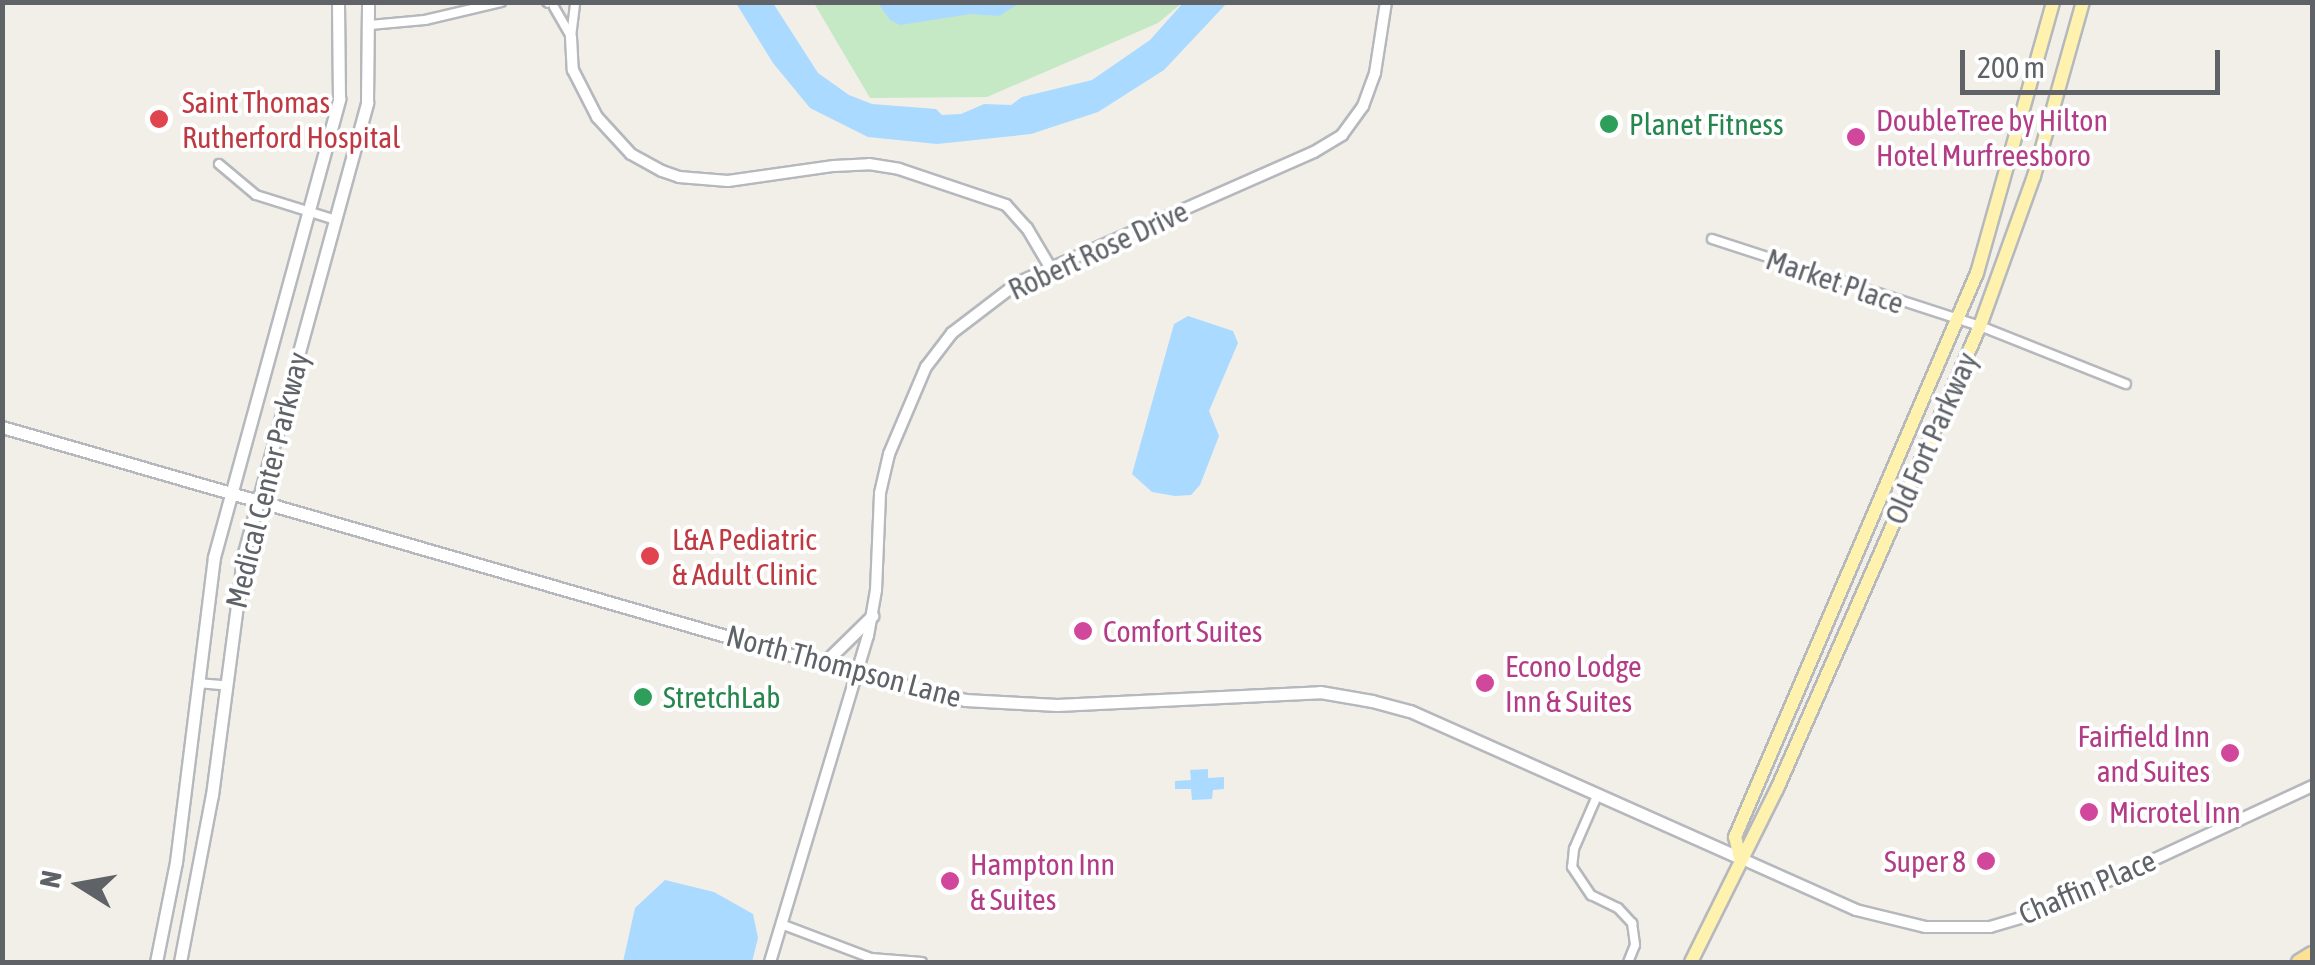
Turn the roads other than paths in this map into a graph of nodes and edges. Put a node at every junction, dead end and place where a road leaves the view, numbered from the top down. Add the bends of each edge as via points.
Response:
1 (338, 2) edge
2 (368, 2) edge
3 (501, 2) edge
4 (575, 2) edge
5 (1386, 2) edge
6 (2053, 2) edge
7 (2083, 2) edge
8 (549, 4) edge
9 (370, 25) junction
10 (571, 37) junction
11 (219, 164) dead end
12 (309, 212) junction
13 (336, 220) junction
14 (1712, 239) dead end
15 (1050, 267) junction
16 (1959, 322) junction
17 (1980, 326) junction
18 (273, 347) junction
19 (298, 354) junction
20 (2126, 384) dead end
21 (2, 427) edge
22 (232, 493) junction
23 (257, 501) junction
24 (872, 616) junction
25 (823, 664) junction
26 (857, 674) junction
27 (198, 682) junction
28 (224, 684) junction
29 (2312, 786) edge
30 (1597, 796) junction
31 (1740, 858) junction
32 (168, 904) junction
33 (192, 907) junction
34 (781, 924) junction
35 (2312, 954) edge
36 (156, 962) edge
37 (180, 962) edge
38 (770, 962) edge
39 (922, 962) edge
40 (1628, 962) edge
41 (1691, 962) edge
42 (2299, 962) edge

1 - 12 main road, Medical Center Parkway via 339,98
2 - 9 main road, Medical Center Parkway
3 - 9 street
4 - 8 street
4 - 10 street
5 - 15 street, Robert Rose Drive via 1375,73 1342,135
6 - 16 main road, Old Fort Parkway via 2006,184
7 - 17 main road, Old Fort Parkway via 2034,176
8 - 10 street
9 - 13 main road, Medical Center Parkway via 368,103
10 - 15 street via 573,70 597,117 631,154 662,171 728,181 834,166 899,170 1006,206
11 - 12 street via 256,195
12 - 13 street
12 - 18 main road, Medical Center Parkway
13 - 19 main road, Medical Center Parkway
14 - 16 street, Market Place
15 - 24 street, Robert Rose Drive via 981,307 922,373 880,494
16 - 17 street, Market Place
16 - 31 main road, Old Fort Parkway via 1735,837
17 - 20 street, Market Place
17 - 31 main road, Old Fort Parkway via 1778,789
18 - 19 main road
18 - 22 main road, Medical Center Parkway
19 - 23 main road, Medical Center Parkway
21 - 22 main road, North Thompson Lane
22 - 23 main road, North Thompson Lane
22 - 27 main road, Medical Center Parkway via 214,557
23 - 25 main road, North Thompson Lane
23 - 28 main road, Medical Center Parkway
24 - 25 main road
24 - 26 street, Robert Rose Drive
25 - 26 main road, North Thompson Lane
26 - 30 main road, North Thompson Lane via 1009,704 1328,694 1410,711
26 - 34 street, Robert Rose Drive
27 - 28 street
27 - 32 main road, Medical Center Parkway
28 - 33 main road, Medical Center Parkway
29 - 31 street, Chaffin Place via 2041,912 1990,927 1925,927 1856,910
30 - 31 main road, North Thompson Lane
30 - 40 street via 1572,867 1591,895 1632,924 1636,945
31 - 41 main road, Old Fort Parkway
32 - 33 street
32 - 36 main road, Medical Center Parkway
33 - 37 main road, Medical Center Parkway
34 - 38 street, Robert Rose Drive
34 - 39 street via 871,958
35 - 42 highway

